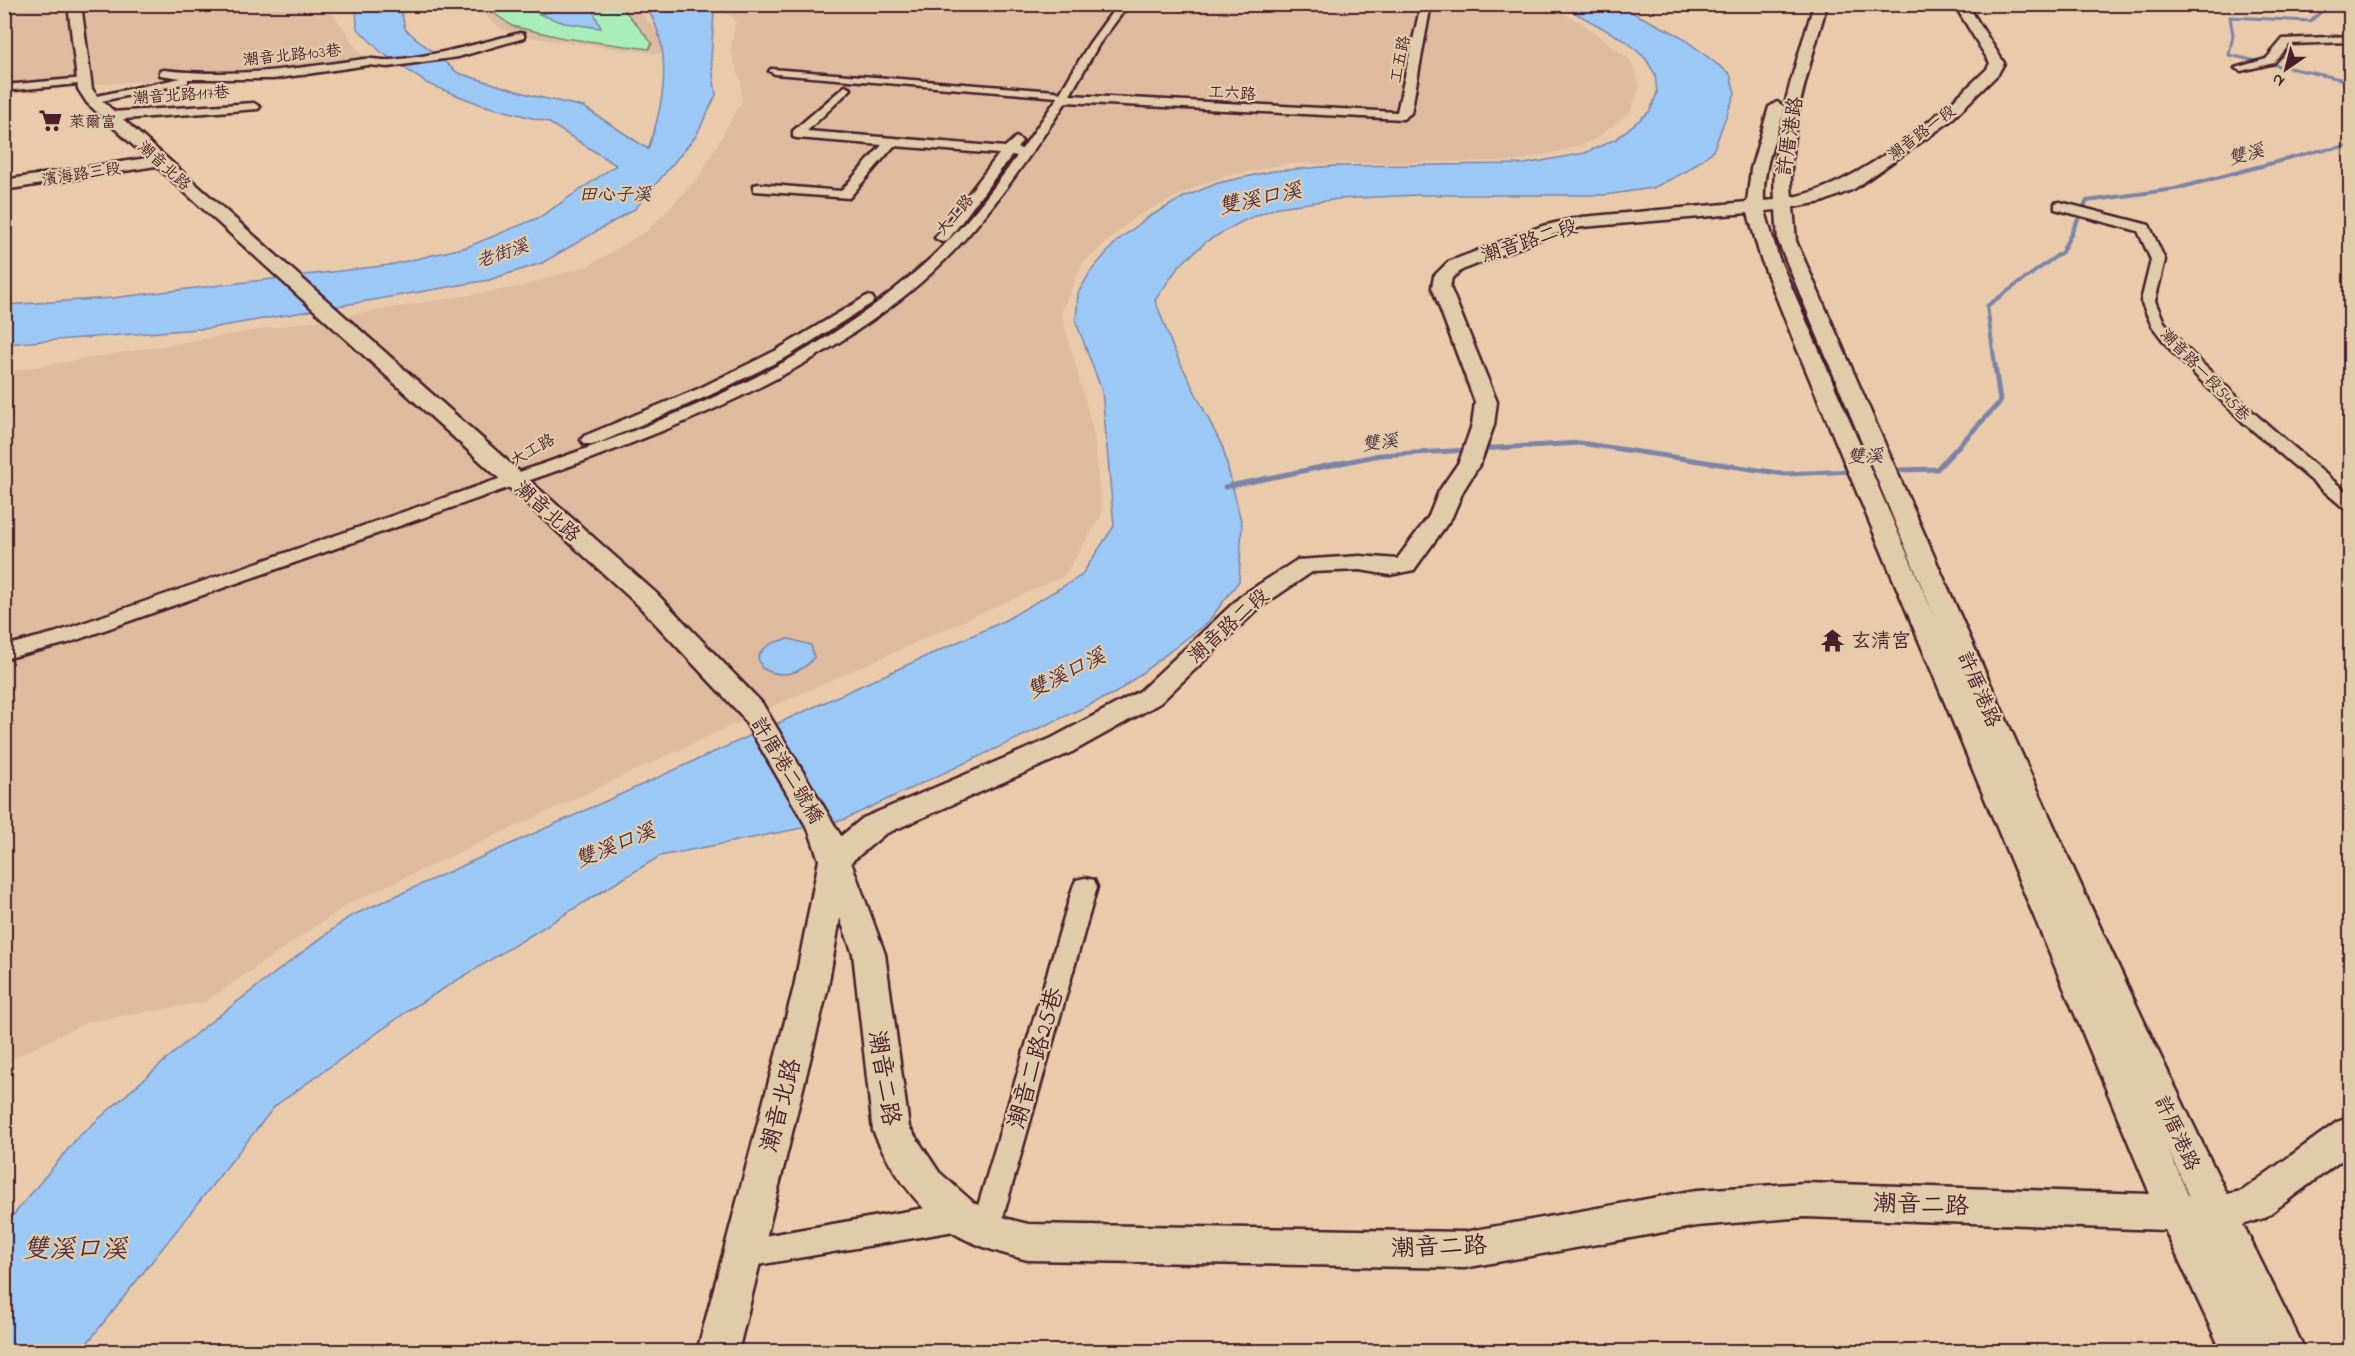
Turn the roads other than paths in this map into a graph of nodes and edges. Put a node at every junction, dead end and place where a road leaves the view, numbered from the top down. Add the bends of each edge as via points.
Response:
1 (74, 4) edge
2 (1116, 4) edge
3 (1124, 4) edge
4 (1426, 4) edge
5 (1804, 4) edge
6 (1821, 4) edge
7 (1960, 4) edge
8 (520, 36) dead end
9 (2350, 39) edge
10 (2241, 68) dead end
11 (775, 71) dead end
12 (164, 74) dead end
13 (199, 77) junction
14 (85, 81) junction
15 (4, 88) edge
16 (845, 89) dead end
17 (1059, 96) junction
18 (92, 100) junction
19 (254, 106) dead end
20 (111, 116) junction
21 (1399, 116) joint
22 (891, 142) junction
23 (1008, 151) junction
24 (1024, 152) junction
25 (158, 161) junction
26 (4, 185) edge
27 (759, 188) dead end
28 (1769, 205) junction
29 (2060, 206) dead end
30 (1872, 469) junction
31 (513, 480) junction
32 (2349, 503) edge
33 (4, 653) edge
34 (752, 711) joint
35 (830, 844) junction
36 (1085, 888) dead end
37 (2350, 1133) edge
38 (2177, 1214) junction
39 (2216, 1214) junction
40 (973, 1222) junction
41 (740, 1254) junction
42 (717, 1352) edge
43 (2244, 1352) edge
44 (2286, 1352) edge

1 - 14 street, 潮音北路
2 - 17 street, 大工路
3 - 17 street, 大工路
4 - 21 street, 工五路 via 1405,113
5 - 28 street, 許厝港路 via 1758,177
6 - 28 street, 許厝港路 via 1798,80 1781,175
7 - 28 street, 潮音路一段 via 1997,63 1993,71 1943,120 1848,185 1816,198
8 - 13 street, 潮音北路103巷 via 445,56 388,64 368,62 273,76
9 - 10 street via 2287,41 2265,62
11 - 17 street, 工六路
12 - 13 street, 潮音北路103巷
13 - 18 street, 潮音北路103巷
14 - 15 street
14 - 18 street, 潮音北路
16 - 22 street via 797,134
17 - 21 street, 工六路
17 - 23 street, 大工路
17 - 24 street, 大工路
18 - 20 street, 潮音北路
19 - 20 street, 潮音北路117巷
20 - 25 street, 潮音北路
22 - 23 street
22 - 27 street via 844,195
23 - 24 street
23 - 31 street, 大工路 via 938,244 871,297 782,354 704,392 543,460
24 - 31 street, 大工路 via 971,224 932,265 829,343 777,373 696,411 556,468
25 - 26 street, 濱海路三段
25 - 31 street, 潮音北路
28 - 30 street, 許厝港路 via 1787,241
28 - 30 street, 許厝港路 via 1769,253 1803,339
28 - 35 street, 潮音路二段 via 1581,222 1548,230 1455,266 1443,276 1441,287 1486,402 1483,425 1470,462 1440,517 1405,565 1306,565 1250,602 1150,697 1062,745
29 - 32 street, 潮音路一段545巷 via 2144,228 2158,260 2148,301 2157,323 2248,418
30 - 38 street, 許厝港路
30 - 39 street, 許厝港路
31 - 33 street via 61,638
31 - 34 street, 潮音北路 via 647,599
34 - 35 street, 許厝港二號橋
35 - 40 street, 潮音二路 via 869,954 891,1131 926,1184
35 - 41 street, 潮音北路 via 812,987
36 - 40 street, 潮音二路25巷
37 - 39 street, 潮音二路 via 2250,1206
38 - 39 street, 潮音二路
38 - 40 street, 潮音二路 via 1805,1200 1697,1208 1464,1250 1028,1242
38 - 43 street, 許厝港路
39 - 44 street, 許厝港路
40 - 41 street
41 - 42 street, 潮音北路

